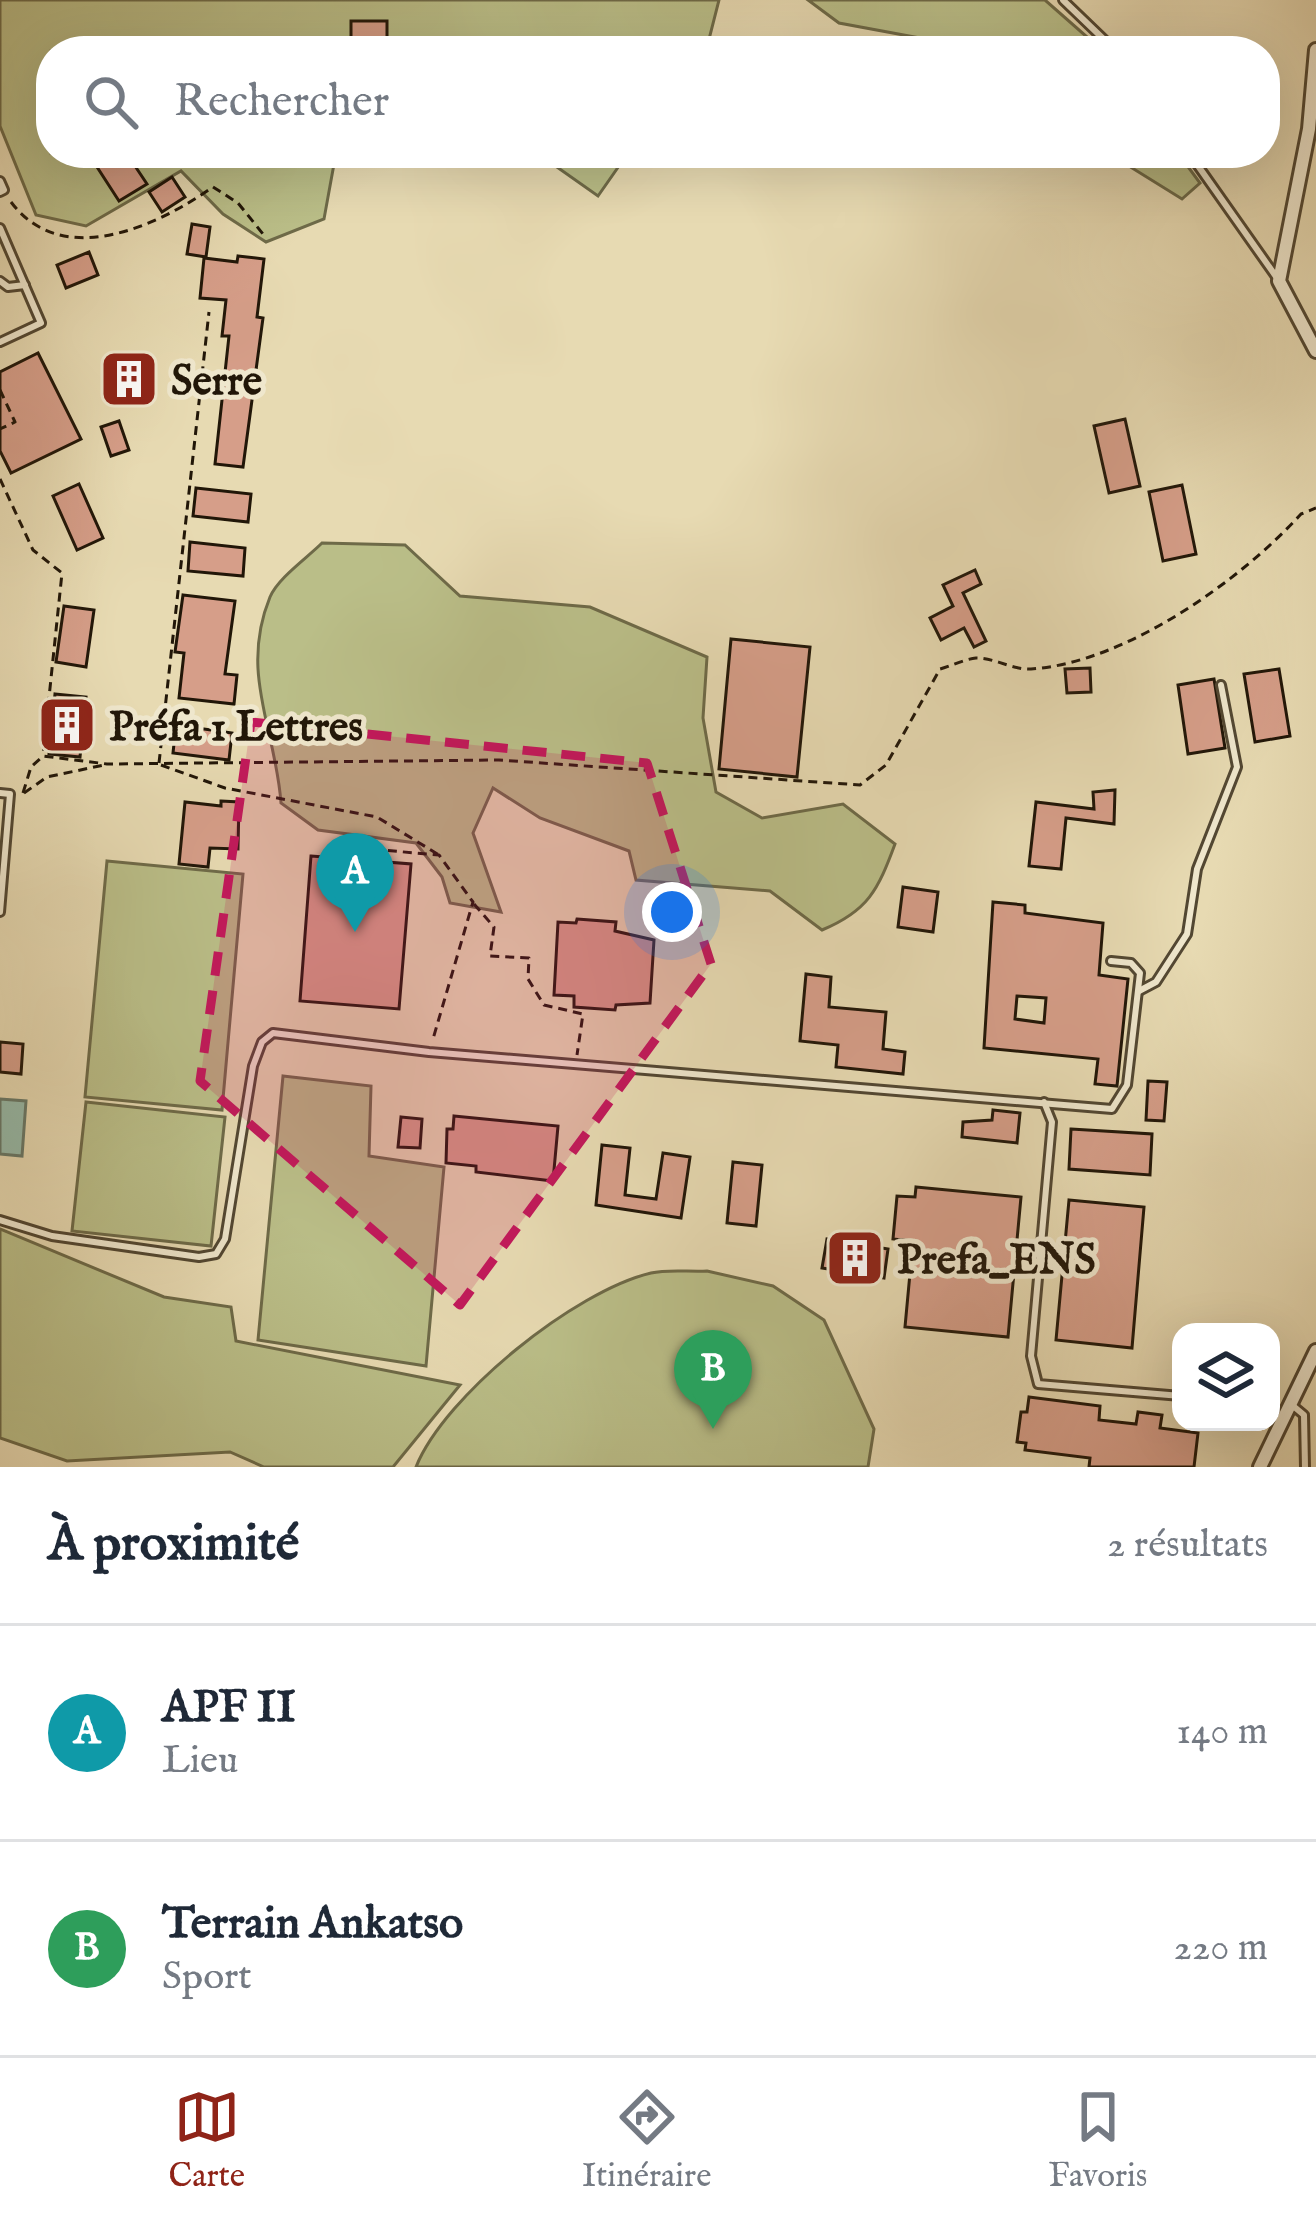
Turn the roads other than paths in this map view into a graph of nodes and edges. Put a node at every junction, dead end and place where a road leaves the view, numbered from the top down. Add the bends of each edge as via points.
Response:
1 (1063, 0) edge
2 (1100, 36) edge
3 (1316, 50) edge
4 (1200, 168) edge
5 (0, 181) edge
6 (2, 191) edge
7 (0, 228) edge
8 (0, 281) edge
9 (1279, 281) junction
10 (25, 285) junction
11 (0, 342) edge
12 (1316, 351) edge
13 (1221, 685) dead end
14 (0, 793) edge
15 (0, 912) edge
16 (1111, 961) dead end
17 (1139, 991) junction
18 (1044, 1102) junction
19 (0, 1220) edge
20 (1316, 1351) edge
21 (1172, 1395) edge
22 (1280, 1410) edge
23 (1289, 1411) junction
24 (1260, 1467) edge
25 (1305, 1467) edge

1 - 2 lane
3 - 9 street
4 - 9 lane
5 - 6 lane
7 - 10 lane
8 - 10 lane
9 - 12 street
10 - 11 lane via 41,323
13 - 17 lane via 1237,767 1197,869 1186,934 1156,982
14 - 15 lane via 10,794
16 - 17 lane via 1131,963
17 - 18 lane via 1121,1101 1112,1109
18 - 19 lane via 273,1033 253,1066 216,1254 52,1236
18 - 21 lane via 1052,1122 1031,1356 1038,1384
20 - 23 street
22 - 23 lane
23 - 24 street
23 - 25 lane via 1304,1415

